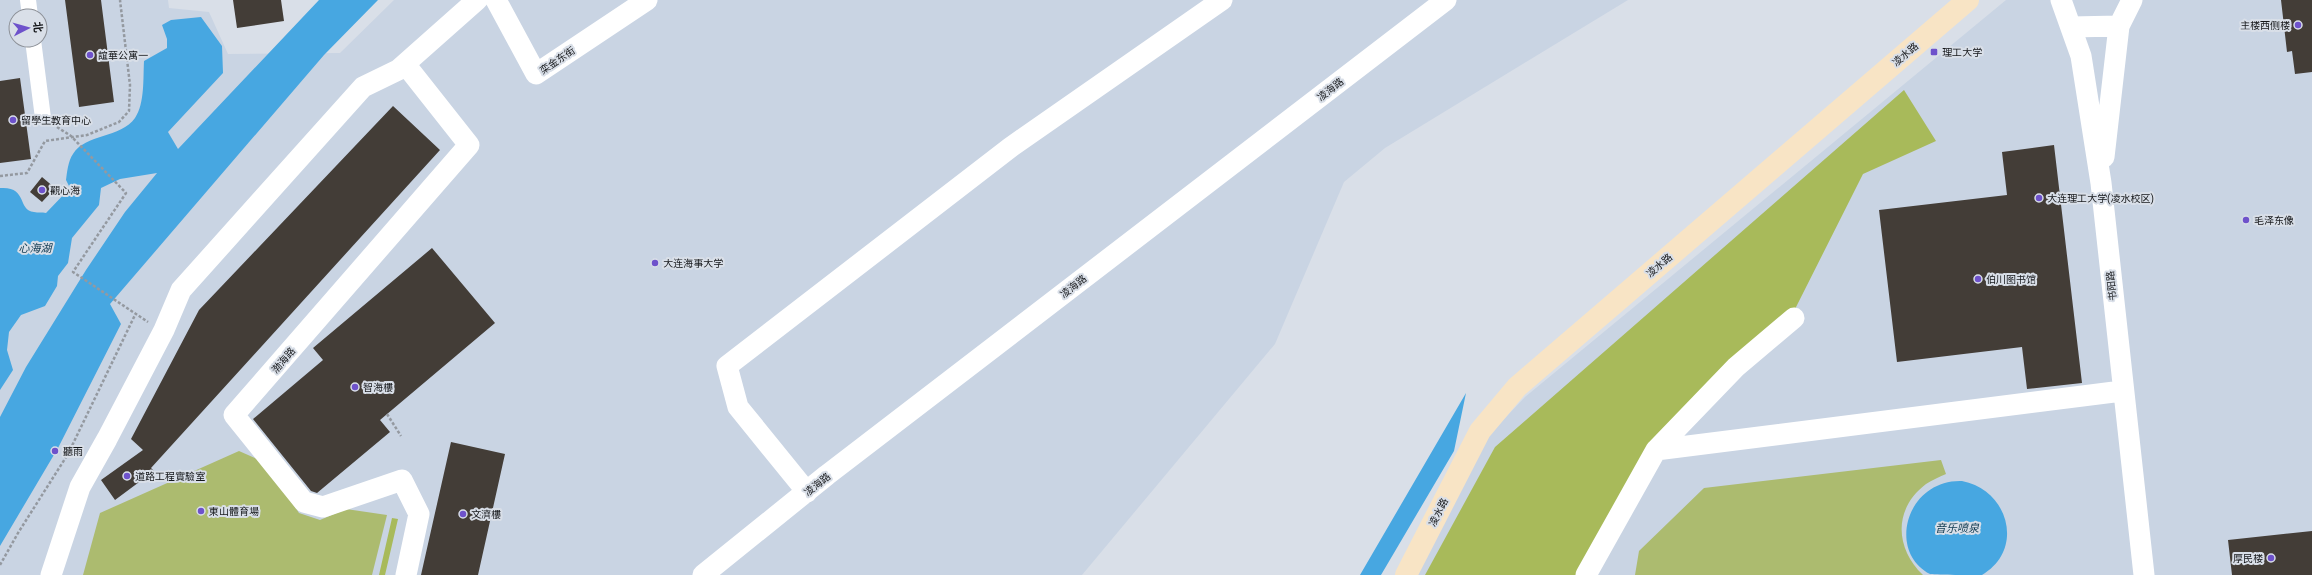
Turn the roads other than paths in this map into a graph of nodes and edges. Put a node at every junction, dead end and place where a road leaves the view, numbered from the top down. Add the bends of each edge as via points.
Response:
1 (477, 0) edge
2 (496, 0) edge
3 (1222, 0) edge
4 (1446, 0) edge
5 (1968, 0) edge
6 (2062, 0) edge
7 (2132, 0) edge
8 (635, 3) edge
9 (2071, 26) junction
10 (2119, 26) junction
11 (34, 48) edge
12 (405, 64) junction
13 (43, 118) dead end
14 (2101, 182) junction
15 (1794, 318) dead end
16 (2122, 391) junction
17 (1656, 450) junction
18 (807, 492) junction
19 (51, 575) edge
20 (406, 575) edge
21 (703, 575) edge
22 (1406, 575) edge
23 (1586, 575) edge
24 (2144, 575) edge

1 - 12 street
2 - 8 street, 栾金东街 via 536,74
3 - 18 street via 1011,147 727,366 738,407
4 - 18 street, 凌海路
5 - 22 main road, 凌水路 via 1517,387 1480,431
6 - 9 street, 书阳路
7 - 10 street
9 - 10 street
9 - 14 street, 书阳路 via 2081,56
10 - 14 street
11 - 13 street
12 - 19 street via 363,87 181,290 161,337 80,487
12 - 20 street, 渤海路 via 469,145 234,416 304,502 323,507 402,480 419,514
14 - 16 street, 书阳路
15 - 17 street via 1736,367
16 - 17 street
16 - 24 street, 书阳路
17 - 23 street
18 - 21 street, 凌海路

